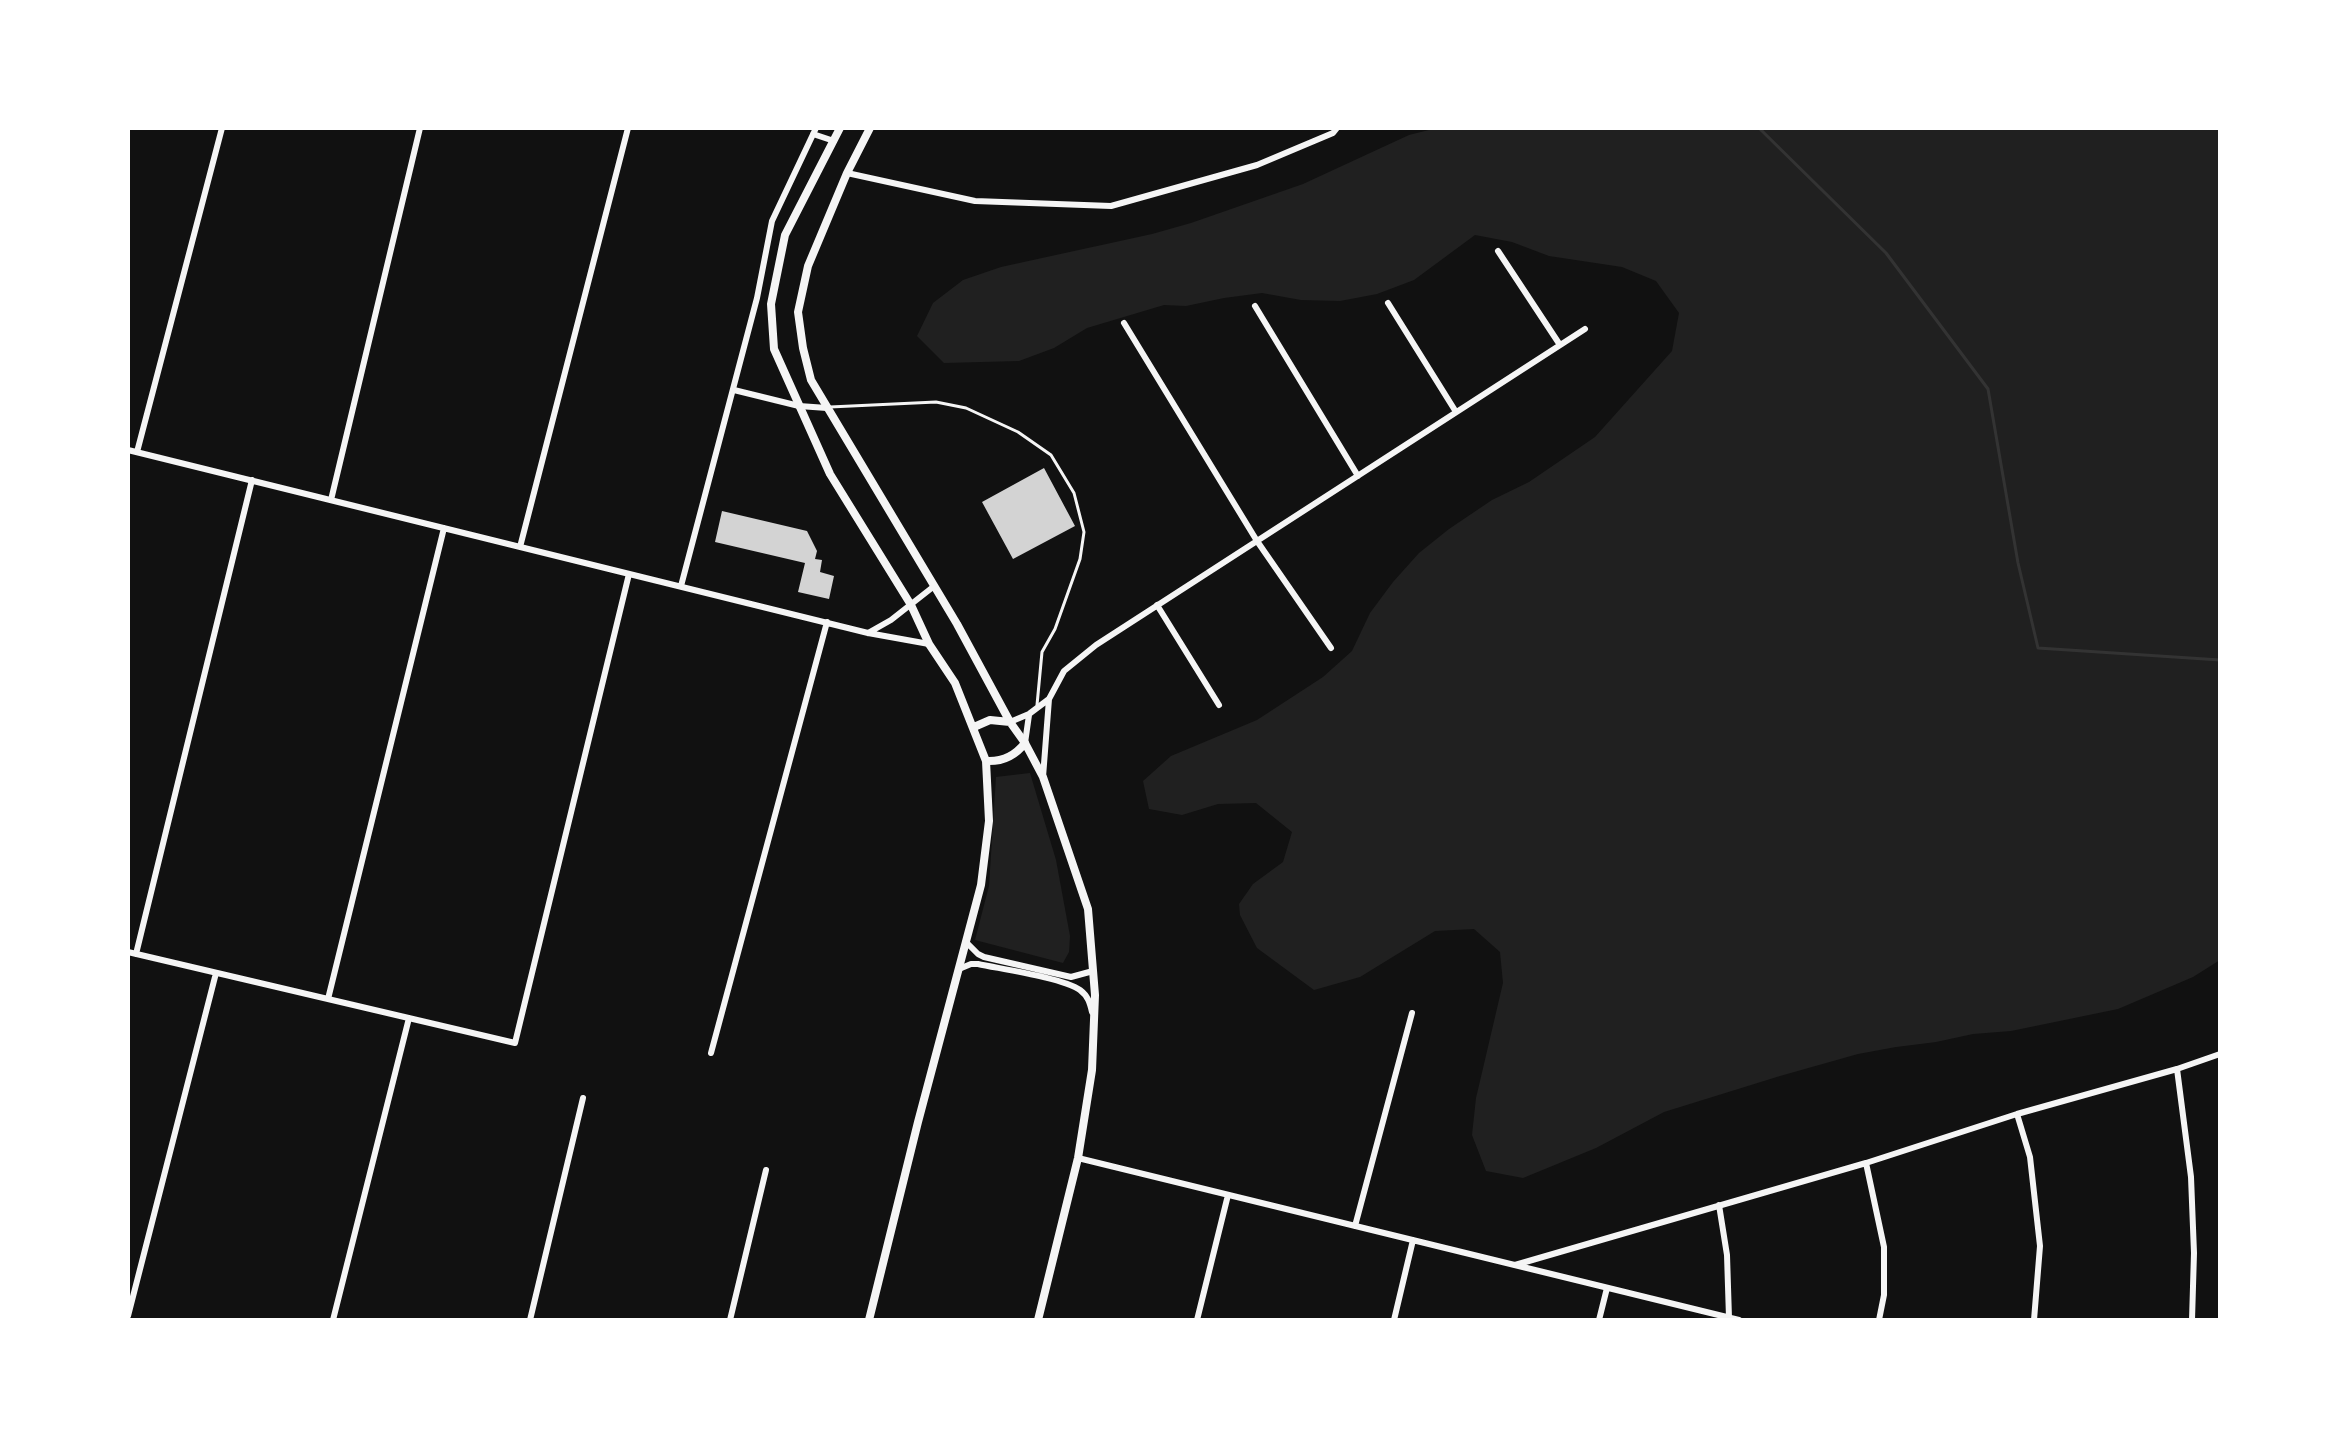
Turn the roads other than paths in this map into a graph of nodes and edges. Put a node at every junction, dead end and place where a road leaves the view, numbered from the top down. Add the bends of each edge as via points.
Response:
1 (222, 128) edge
2 (420, 128) edge
3 (628, 128) edge
4 (840, 128) edge
5 (870, 128) edge
6 (1337, 128) edge
7 (814, 131) edge
8 (834, 141) junction
9 (847, 173) junction
10 (1498, 251) dead end
11 (757, 298) junction
12 (1388, 303) dead end
13 (771, 304) junction
14 (1255, 306) dead end
15 (1124, 323) dead end
16 (1585, 329) dead end
17 (1560, 345) junction
18 (734, 390) junction
19 (799, 406) junction
20 (827, 408) junction
21 (1456, 412) junction
22 (128, 450) edge
23 (137, 452) junction
24 (1358, 476) junction
25 (252, 480) junction
26 (331, 500) junction
27 (444, 528) junction
28 (1257, 541) junction
29 (520, 547) junction
30 (629, 574) junction
31 (681, 586) junction
32 (933, 587) junction
33 (911, 605) junction
34 (1157, 605) junction
35 (827, 622) junction
36 (868, 633) junction
37 (929, 644) junction
38 (1331, 648) dead end
39 (1049, 699) junction
40 (1219, 705) dead end
41 (1037, 709) junction
42 (1029, 714) junction
43 (1010, 722) junction
44 (974, 727) junction
45 (1025, 743) junction
46 (986, 761) junction
47 (1043, 777) junction
48 (966, 942) junction
49 (128, 952) edge
50 (136, 954) junction
51 (959, 969) junction
52 (1027, 971) junction
53 (1093, 971) junction
54 (216, 973) junction
55 (1054, 977) junction
56 (1075, 977) junction
57 (1073, 986) junction
58 (328, 999) junction
59 (1412, 1013) dead end
60 (409, 1018) junction
61 (1094, 1019) junction
62 (711, 1053) dead end
63 (2220, 1054) edge
64 (2177, 1069) junction
65 (583, 1098) dead end
66 (2017, 1114) junction
67 (1078, 1158) junction
68 (1866, 1163) junction
69 (766, 1170) dead end
70 (1228, 1195) junction
71 (1719, 1205) junction
72 (1355, 1226) junction
73 (1413, 1240) junction
74 (1515, 1265) junction
75 (1607, 1288) junction
76 (128, 1316) edge
77 (1729, 1318) junction
78 (333, 1320) edge
79 (530, 1320) edge
80 (730, 1320) edge
81 (869, 1320) edge
82 (1038, 1320) edge
83 (1197, 1320) edge
84 (1394, 1320) edge
85 (1599, 1320) edge
86 (1739, 1320) edge
87 (1879, 1320) edge
88 (2034, 1320) edge
89 (2192, 1320) edge

1 - 23 street
2 - 26 street
3 - 29 street
4 - 8 street
5 - 9 street
6 - 9 street via 1257,165 1111,206 975,201
7 - 8 street
7 - 11 street via 772,221
8 - 13 street via 785,235
9 - 20 street via 808,266 798,312 811,380
10 - 17 street
11 - 13 street
11 - 18 street
12 - 21 street
13 - 19 street via 774,349
14 - 24 street
15 - 28 street
16 - 17 street
17 - 21 street
18 - 19 street
18 - 31 street
19 - 20 street
19 - 33 street via 830,474
20 - 32 street
20 - 41 lane via 936,402 966,408 1018,432 1051,455 1074,493 1084,532 1080,559 1042,652
21 - 24 street
22 - 23 street
23 - 25 street
24 - 28 street
25 - 26 street
25 - 50 street
26 - 27 street
27 - 29 street
27 - 58 street
28 - 34 street
28 - 38 street
29 - 30 street
30 - 31 street
30 - 60 street via 515,1043
31 - 35 street
32 - 33 street
32 - 43 street
33 - 36 street
33 - 37 street
34 - 39 street via 1064,671
34 - 40 street
35 - 36 street
35 - 62 street
36 - 37 street
37 - 44 street via 955,683
39 - 41 street
39 - 47 street
41 - 42 street
42 - 43 street
42 - 45 street
43 - 44 street via 990,720
43 - 45 street
44 - 46 street
45 - 46 street via 1007,758
45 - 47 street
46 - 48 street via 989,821 981,885
47 - 53 street via 1088,909
48 - 51 street
48 - 52 street via 984,957
49 - 50 street
50 - 54 street
51 - 52 street via 978,964
51 - 81 street
52 - 55 street
53 - 56 street
53 - 61 street
54 - 58 street
54 - 76 street
55 - 56 street
55 - 57 street
56 - 57 street
57 - 61 street via 1089,1001
58 - 60 street
59 - 72 street
60 - 78 street
61 - 67 street
63 - 64 street
64 - 66 street
64 - 89 street via 2191,1177
65 - 79 street
66 - 68 street
66 - 88 street via 2030,1157 2040,1246
67 - 70 street
67 - 82 street
68 - 71 street
68 - 87 street via 1884,1247
69 - 80 street
70 - 72 street
70 - 83 street
71 - 74 street
71 - 77 street
72 - 73 street
73 - 74 street
73 - 84 street
74 - 75 street
75 - 77 street
75 - 85 street
77 - 86 street

